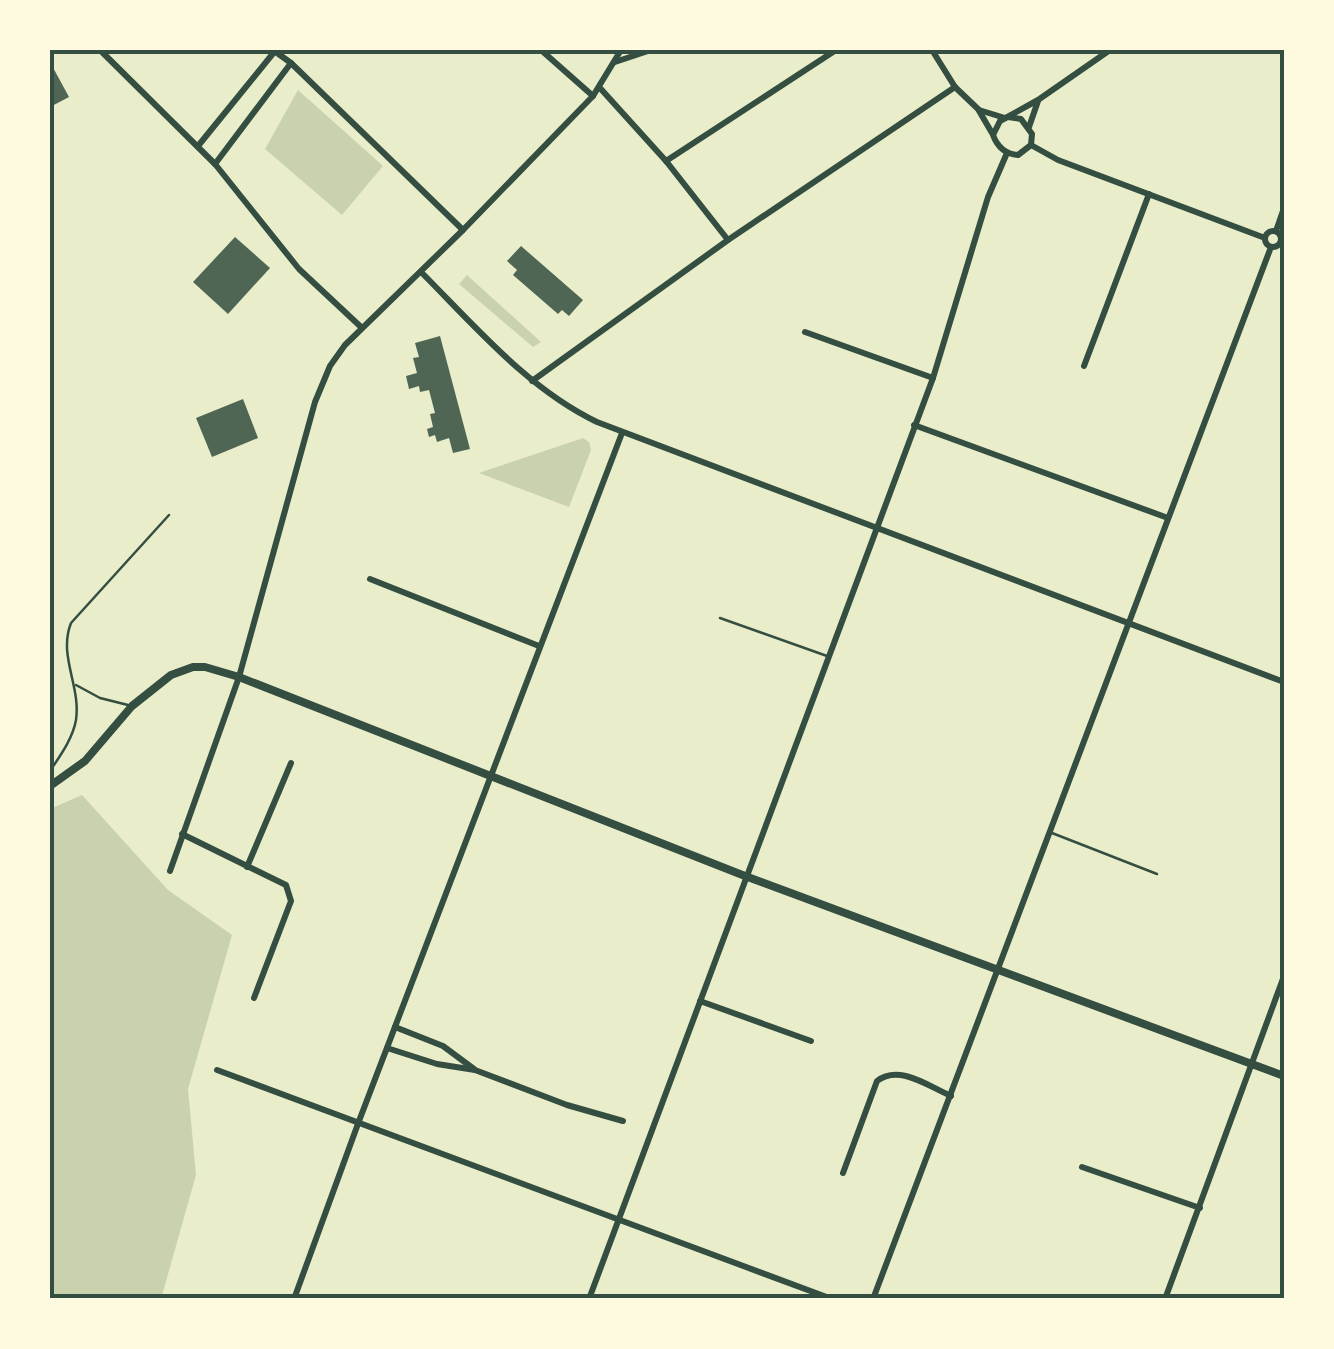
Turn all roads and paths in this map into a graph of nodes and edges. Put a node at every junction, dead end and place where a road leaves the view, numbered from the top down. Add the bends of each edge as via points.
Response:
1 (100, 50) edge
2 (274, 50) edge
3 (541, 50) edge
4 (620, 50) edge
5 (652, 50) edge
6 (836, 50) edge
7 (932, 50) edge
8 (1110, 50) edge
9 (614, 62) junction
10 (291, 63) junction
11 (955, 87) junction
12 (600, 88) junction
13 (593, 96) junction
14 (1038, 100) junction
15 (978, 109) junction
16 (1006, 117) junction
17 (1029, 128) junction
18 (994, 135) junction
19 (1030, 144) junction
20 (198, 146) junction
21 (1007, 153) junction
22 (666, 161) junction
23 (215, 164) junction
24 (1149, 194) junction
25 (1284, 208) edge
26 (464, 230) junction
27 (1276, 231) junction
28 (1265, 238) junction
29 (728, 240) junction
30 (1283, 243) edge
31 (1271, 247) junction
32 (421, 272) junction
33 (361, 327) junction
34 (804, 332) dead end
35 (1084, 366) dead end
36 (933, 378) junction
37 (532, 380) junction
38 (914, 425) junction
39 (622, 432) junction
40 (168, 514) dead end
41 (1168, 518) junction
42 (877, 528) junction
43 (370, 579) dead end
44 (720, 618) dead end
45 (1127, 622) junction
46 (540, 646) junction
47 (828, 656) junction
48 (239, 678) junction
49 (1284, 682) edge
50 (74, 684) junction
51 (132, 706) junction
52 (291, 763) dead end
53 (50, 771) edge
54 (492, 778) junction
55 (50, 786) edge
56 (1050, 833) junction
57 (182, 834) junction
58 (247, 867) junction
59 (170, 871) dead end
60 (1157, 874) dead end
61 (745, 876) junction
62 (999, 969) junction
63 (1284, 976) edge
64 (254, 998) dead end
65 (700, 1000) junction
66 (395, 1027) junction
67 (811, 1041) dead end
68 (387, 1048) junction
69 (1251, 1063) junction
70 (217, 1070) dead end
71 (475, 1070) junction
72 (1284, 1076) edge
73 (951, 1096) junction
74 (358, 1121) junction
75 (623, 1121) dead end
76 (1082, 1167) dead end
77 (843, 1173) dead end
78 (1200, 1208) junction
79 (619, 1222) junction
80 (294, 1299) edge
81 (589, 1299) edge
82 (832, 1299) edge
83 (873, 1299) edge
84 (1165, 1299) edge

1 - 20 street
2 - 10 street
2 - 20 street
3 - 13 street
4 - 9 street
5 - 9 street
6 - 22 street
7 - 11 street
8 - 14 street
9 - 12 street
10 - 23 street
10 - 26 street
11 - 15 street
11 - 29 street
12 - 13 street
12 - 22 street
13 - 26 street
14 - 16 street
14 - 17 street
15 - 16 street
15 - 18 street
16 - 17 street
16 - 18 street
17 - 19 street
18 - 21 street
19 - 21 street
19 - 24 street
20 - 23 street
21 - 36 street
22 - 29 street
23 - 33 street via 299,268
24 - 28 street
24 - 35 street
25 - 27 street
26 - 32 street
27 - 28 street
27 - 30 street
28 - 31 street
29 - 37 street
30 - 31 street
31 - 41 street
32 - 33 street
32 - 37 street
33 - 48 street via 330,366 315,402
34 - 36 street
36 - 38 street
37 - 39 street via 568,408
38 - 41 street
38 - 42 street
39 - 42 street
39 - 46 street
40 - 50 lane via 71,623 66,661
41 - 45 street
42 - 45 street
42 - 47 street
43 - 46 street
44 - 47 lane
45 - 49 street
45 - 56 street
46 - 54 street
47 - 61 street
48 - 51 street via 193,666
48 - 54 street
48 - 57 street
50 - 51 lane
50 - 53 lane via 74,728
51 - 55 street via 85,761
52 - 58 street
54 - 61 street
54 - 66 street
56 - 60 lane
56 - 62 street
57 - 58 street
57 - 59 street
58 - 64 street via 286,886 291,896
61 - 62 street
61 - 65 street
62 - 69 street
62 - 73 street
63 - 69 street
65 - 67 street
65 - 79 street
66 - 68 street
66 - 71 street via 442,1046
68 - 71 street
68 - 74 street
69 - 72 street
69 - 78 street
70 - 74 street
71 - 75 street
73 - 77 street via 898,1073 877,1080
73 - 83 street
74 - 79 street
74 - 80 street
76 - 78 street
78 - 84 street
79 - 81 street
79 - 82 street

